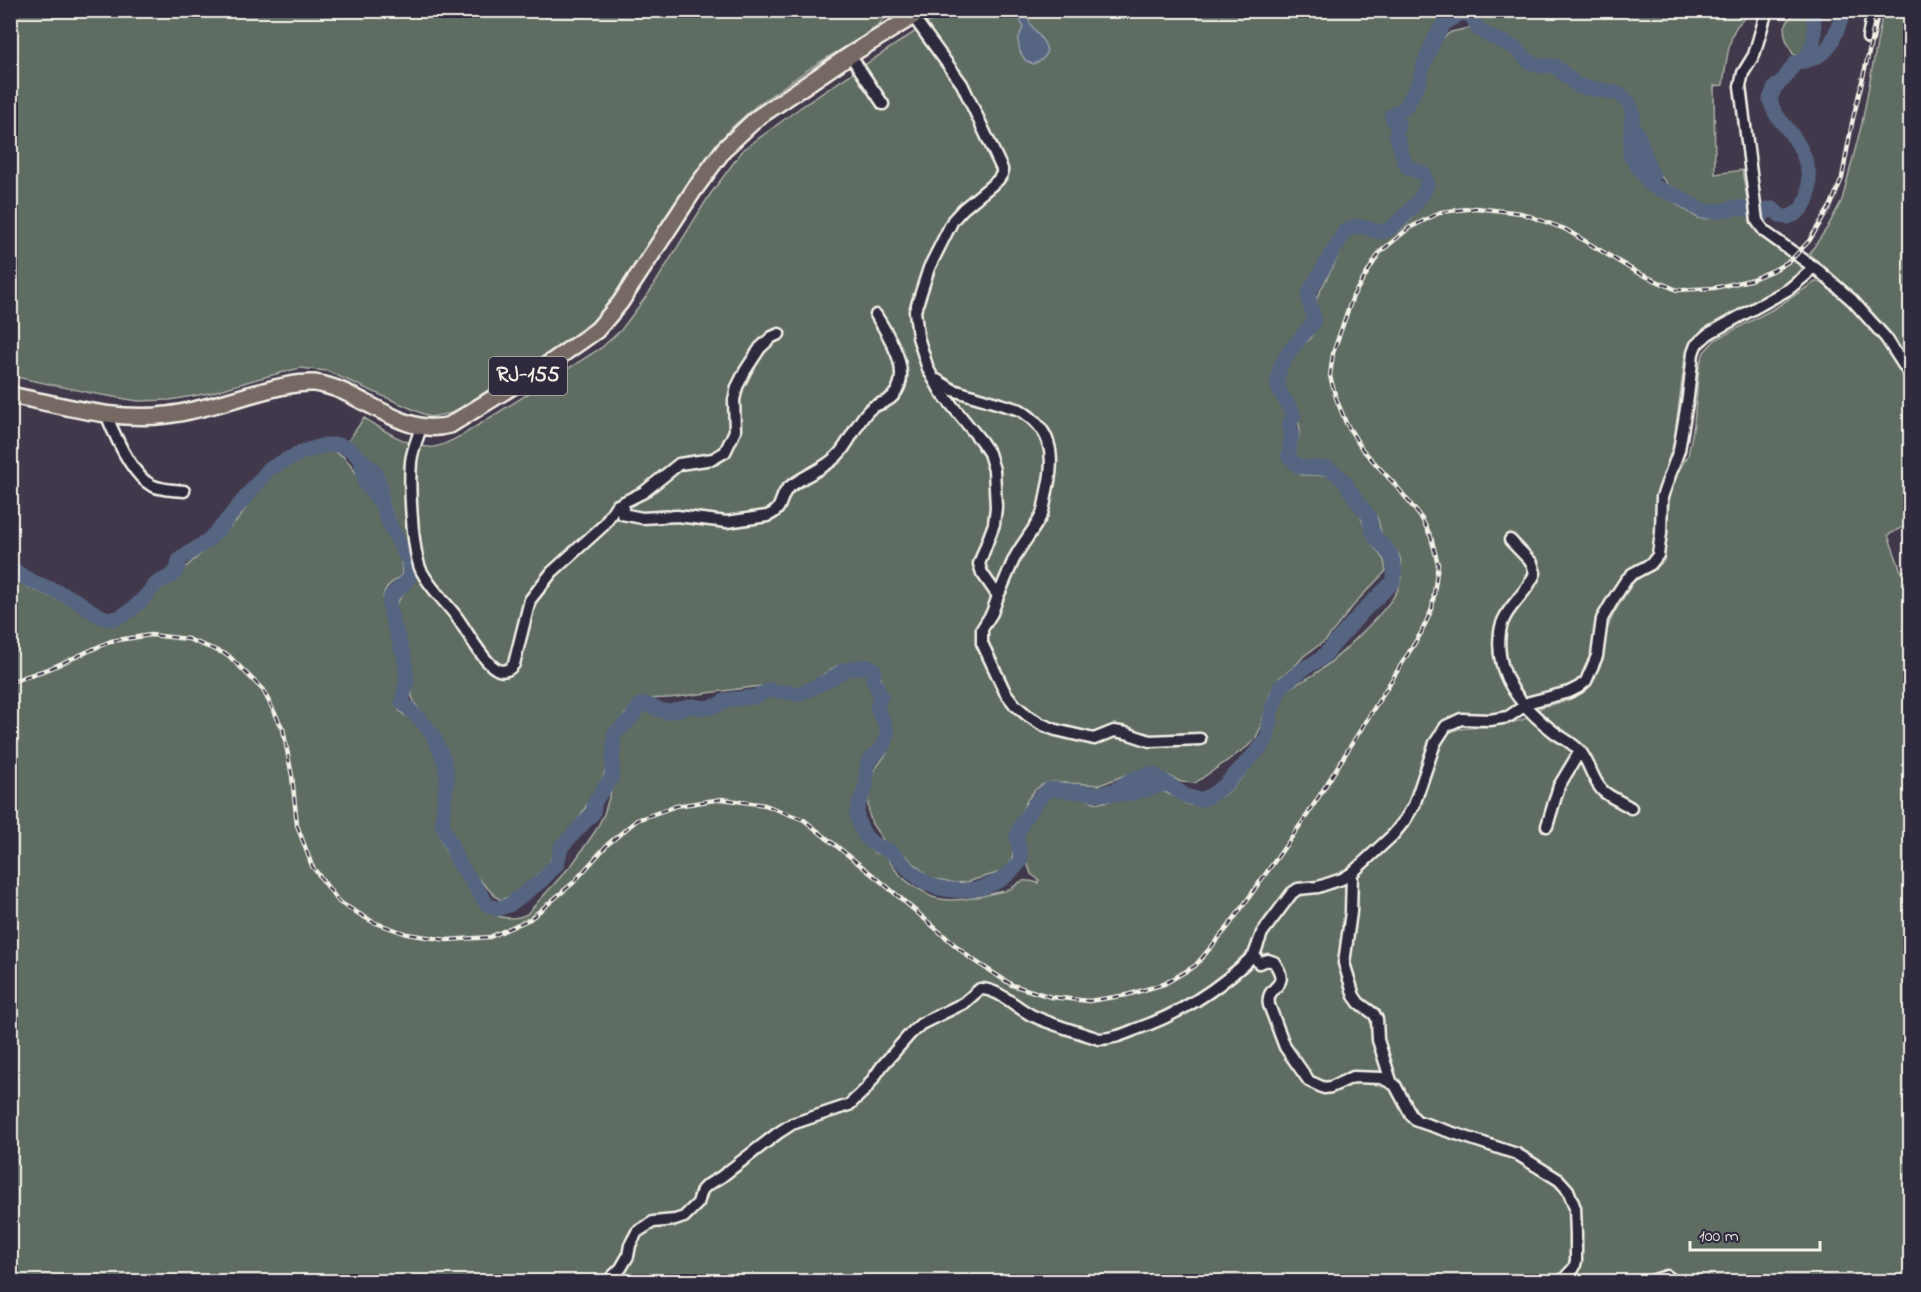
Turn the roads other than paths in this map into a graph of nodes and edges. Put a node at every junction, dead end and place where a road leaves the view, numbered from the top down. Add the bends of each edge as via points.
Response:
1 (1767, 10) edge
2 (1873, 10) edge
3 (915, 13) edge
4 (1868, 38) dead end
5 (850, 55) junction
6 (883, 104) dead end
7 (1813, 266) junction
8 (876, 315) dead end
9 (779, 334) dead end
10 (931, 375) junction
11 (1911, 375) edge
12 (10, 395) edge
13 (106, 414) junction
14 (421, 426) junction
15 (184, 491) dead end
16 (624, 502) junction
17 (1510, 540) dead end
18 (998, 596) junction
19 (1525, 705) junction
20 (1200, 740) dead end
21 (1580, 751) junction
22 (1631, 808) dead end
23 (1547, 826) dead end
24 (1352, 873) junction
25 (1254, 955) junction
26 (1391, 1081) junction
27 (607, 1281) edge
28 (1561, 1281) edge
29 (1648, 1281) edge
30 (1675, 1281) edge

1 - 7 street via 1754,56 1740,86 1757,221 1761,229
2 - 4 street
3 - 5 main road, RJ-155
3 - 10 street via 962,84 1002,168 998,180 953,220 929,268 915,311 918,337
5 - 6 street
5 - 14 main road, RJ-155 via 757,118 725,148 620,303 597,330 460,419 440,428
7 - 11 street via 1870,320
7 - 19 street via 1789,289 1707,334 1696,345 1679,450 1662,497 1658,555 1626,580 1609,606 1602,620 1597,656 1586,681 1574,690
8 - 16 street via 899,362 898,389 886,402 871,408 836,458 787,489 773,514 727,522 677,516 642,518 622,514
9 - 16 street via 760,348 737,387 735,431 725,452 713,459 679,464 644,492
10 - 18 street via 989,453 996,507 979,564
10 - 18 street via 953,390 1020,410 1041,428 1050,447 1052,465 1044,508
12 - 13 main road, RJ-155
13 - 14 main road, RJ-155 via 169,415 311,383 326,385
13 - 15 street via 135,469 149,484 163,490
14 - 16 street via 411,460 420,568 495,669 511,669 514,664 524,619 537,589
17 - 19 street via 1532,563 1536,573 1505,616 1500,630 1503,671 1510,688
18 - 20 street via 982,630 982,643 1005,692 1027,715 1056,730 1094,739 1114,731 1150,741
19 - 21 street
19 - 24 street via 1508,717 1461,719 1446,726 1435,743 1422,785 1405,820
21 - 22 street via 1603,790
21 - 23 street via 1559,786
24 - 25 street via 1292,893 1262,933
24 - 26 street via 1344,963 1354,996 1377,1019 1378,1040
25 - 26 street via 1259,963 1271,959 1281,975 1279,985 1270,993 1269,1005 1285,1047 1309,1081 1324,1088 1362,1077
25 - 27 street via 1192,1005 1151,1025 1108,1039 1048,1022 994,991 980,989 964,1003 921,1024 849,1105 785,1129 706,1186 698,1203 684,1217 653,1222 637,1232 621,1268
26 - 28 street via 1417,1121 1517,1154 1568,1190 1575,1208 1576,1261
29 - 30 street via 1667,1276

